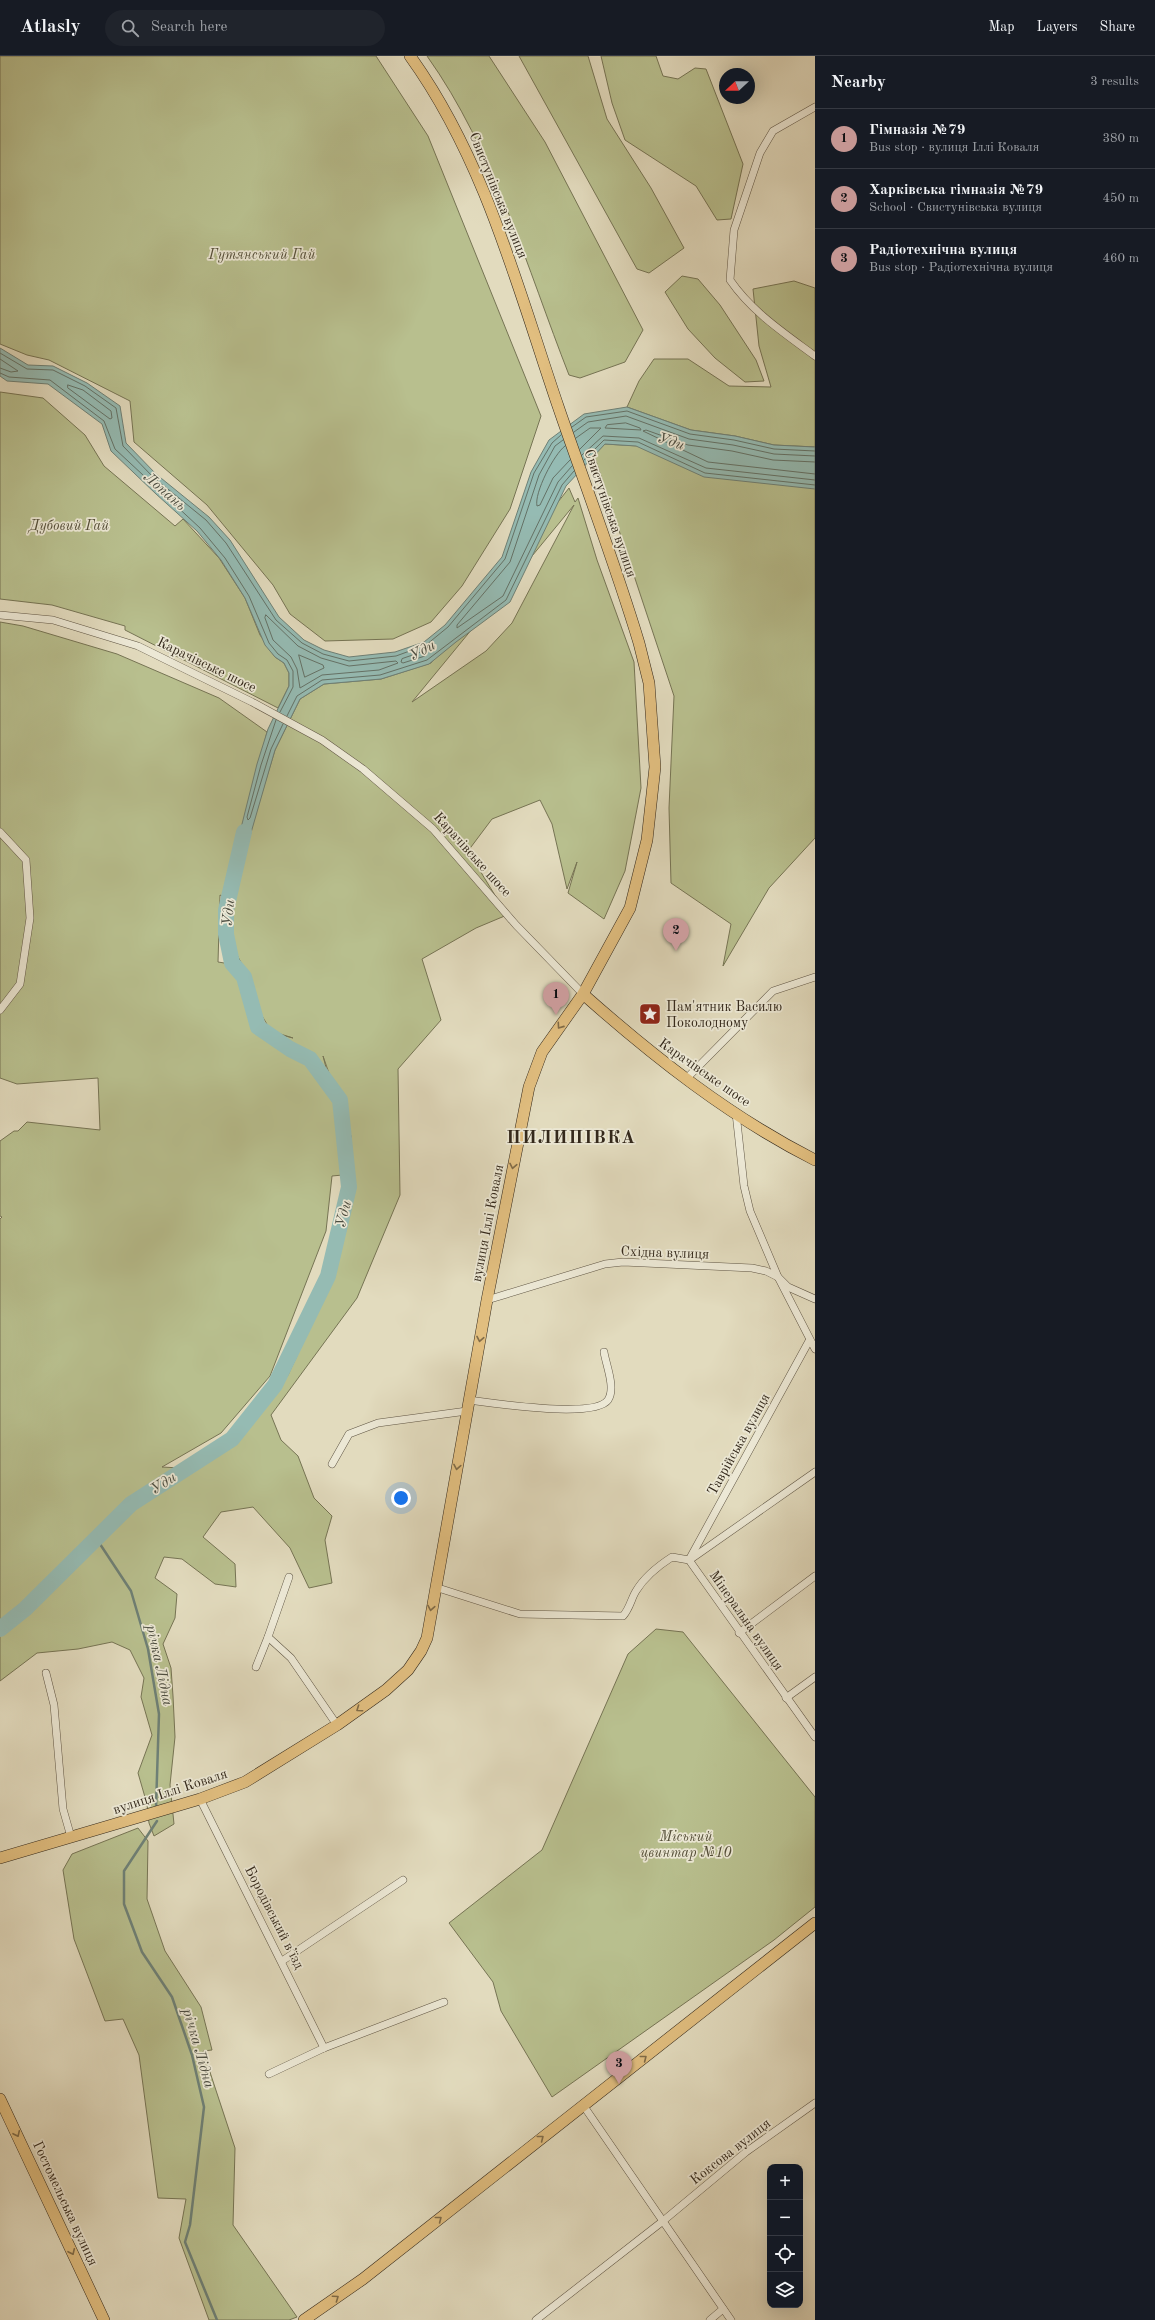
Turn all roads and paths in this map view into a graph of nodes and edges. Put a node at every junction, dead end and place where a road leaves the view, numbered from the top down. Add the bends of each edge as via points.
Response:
1 (410, 56) edge
2 (815, 107) edge
3 (815, 356) edge
4 (0, 615) edge
5 (0, 832) edge
6 (815, 977) edge
7 (583, 994) junction
8 (0, 1010) edge
9 (686, 1079) junction
10 (736, 1113) junction
11 (815, 1160) edge
12 (778, 1277) junction
13 (815, 1299) edge
14 (487, 1300) junction
15 (809, 1341) junction
16 (815, 1349) edge
17 (604, 1352) dead end
18 (468, 1406) junction
19 (332, 1464) dead end
20 (815, 1472) edge
21 (689, 1560) junction
22 (815, 1576) edge
23 (289, 1577) dead end
24 (435, 1587) junction
25 (739, 1633) junction
26 (268, 1636) junction
27 (256, 1667) dead end
28 (46, 1672) dead end
29 (815, 1677) edge
30 (786, 1698) junction
31 (337, 1725) junction
32 (815, 1737) edge
33 (200, 1799) junction
34 (71, 1837) junction
35 (0, 1858) edge
36 (403, 1880) dead end
37 (815, 1923) edge
38 (282, 1961) junction
39 (444, 2002) dead end
40 (324, 2048) junction
41 (269, 2074) dead end
42 (0, 2099) edge
43 (815, 2103) edge
44 (583, 2105) junction
45 (663, 2221) junction
46 (723, 2309) junction
47 (104, 2320) edge
48 (304, 2320) edge
49 (536, 2320) edge
50 (710, 2320) edge
51 (731, 2320) edge

1 - 7 main road, Свистунівська вулиця via 430,83 457,131 492,212 629,608 649,683 655,767 647,840 630,908
2 - 3 street via 773,131 760,153 734,230 730,280 741,298
4 - 7 street, Карачівське шосе via 53,620 138,646 311,733 363,769 433,829 516,925
5 - 8 street via 26,860 30,918 20,984
6 - 9 street via 773,991
7 - 9 main road, Карачівське шосе via 645,1048
7 -> 14 main road, вулиця Іллі Коваля via 542,1052 529,1087
9 - 10 main road, Карачівське шосе
10 - 11 main road, Карачівське шосе
10 - 12 street via 744,1186 750,1211
12 - 13 street, Східна вулиця via 788,1287
12 - 14 street, Східна вулиця via 752,1268 623,1262 605,1264
12 - 15 street
14 -> 18 main road, вулиця Іллі Коваля
15 - 16 street
15 - 21 street, Таврійська вулиця
17 - 18 street via 612,1390 607,1401 598,1407 578,1410
18 - 19 street via 378,1423 349,1434
18 -> 24 main road, вулиця Іллі Коваля
20 - 21 street
21 - 24 street via 672,1557 655,1568 636,1591 623,1616 520,1614
21 - 25 street, Мінеральна вулиця
22 - 25 street
23 - 26 street
24 -> 31 main road, вулиця Іллі Коваля via 426,1638 415,1661 395,1683
25 - 30 street, Мінеральна вулиця
26 - 27 street
26 - 31 street via 291,1658
28 - 34 street via 54,1705 63,1809
29 - 30 street
30 - 32 street, Мінеральна вулиця
31 - 33 main road, вулиця Іллі Коваля via 245,1782
33 - 34 main road, вулиця Іллі Коваля
33 - 38 street, Бородівський в’їзд
34 - 35 main road, вулиця Іллі Коваля
36 - 38 street
44 -> 37 main road
38 - 40 street, Бородівський в’їзд
39 - 40 street
40 - 41 street
42 -> 47 main road, Гостомельська вулиця
43 - 45 street, Коксова вулиця via 746,2152
44 - 45 street
48 -> 44 main road via 363,2279
45 - 46 street
45 - 49 street, Коксова вулиця
46 - 50 street
46 - 51 street

